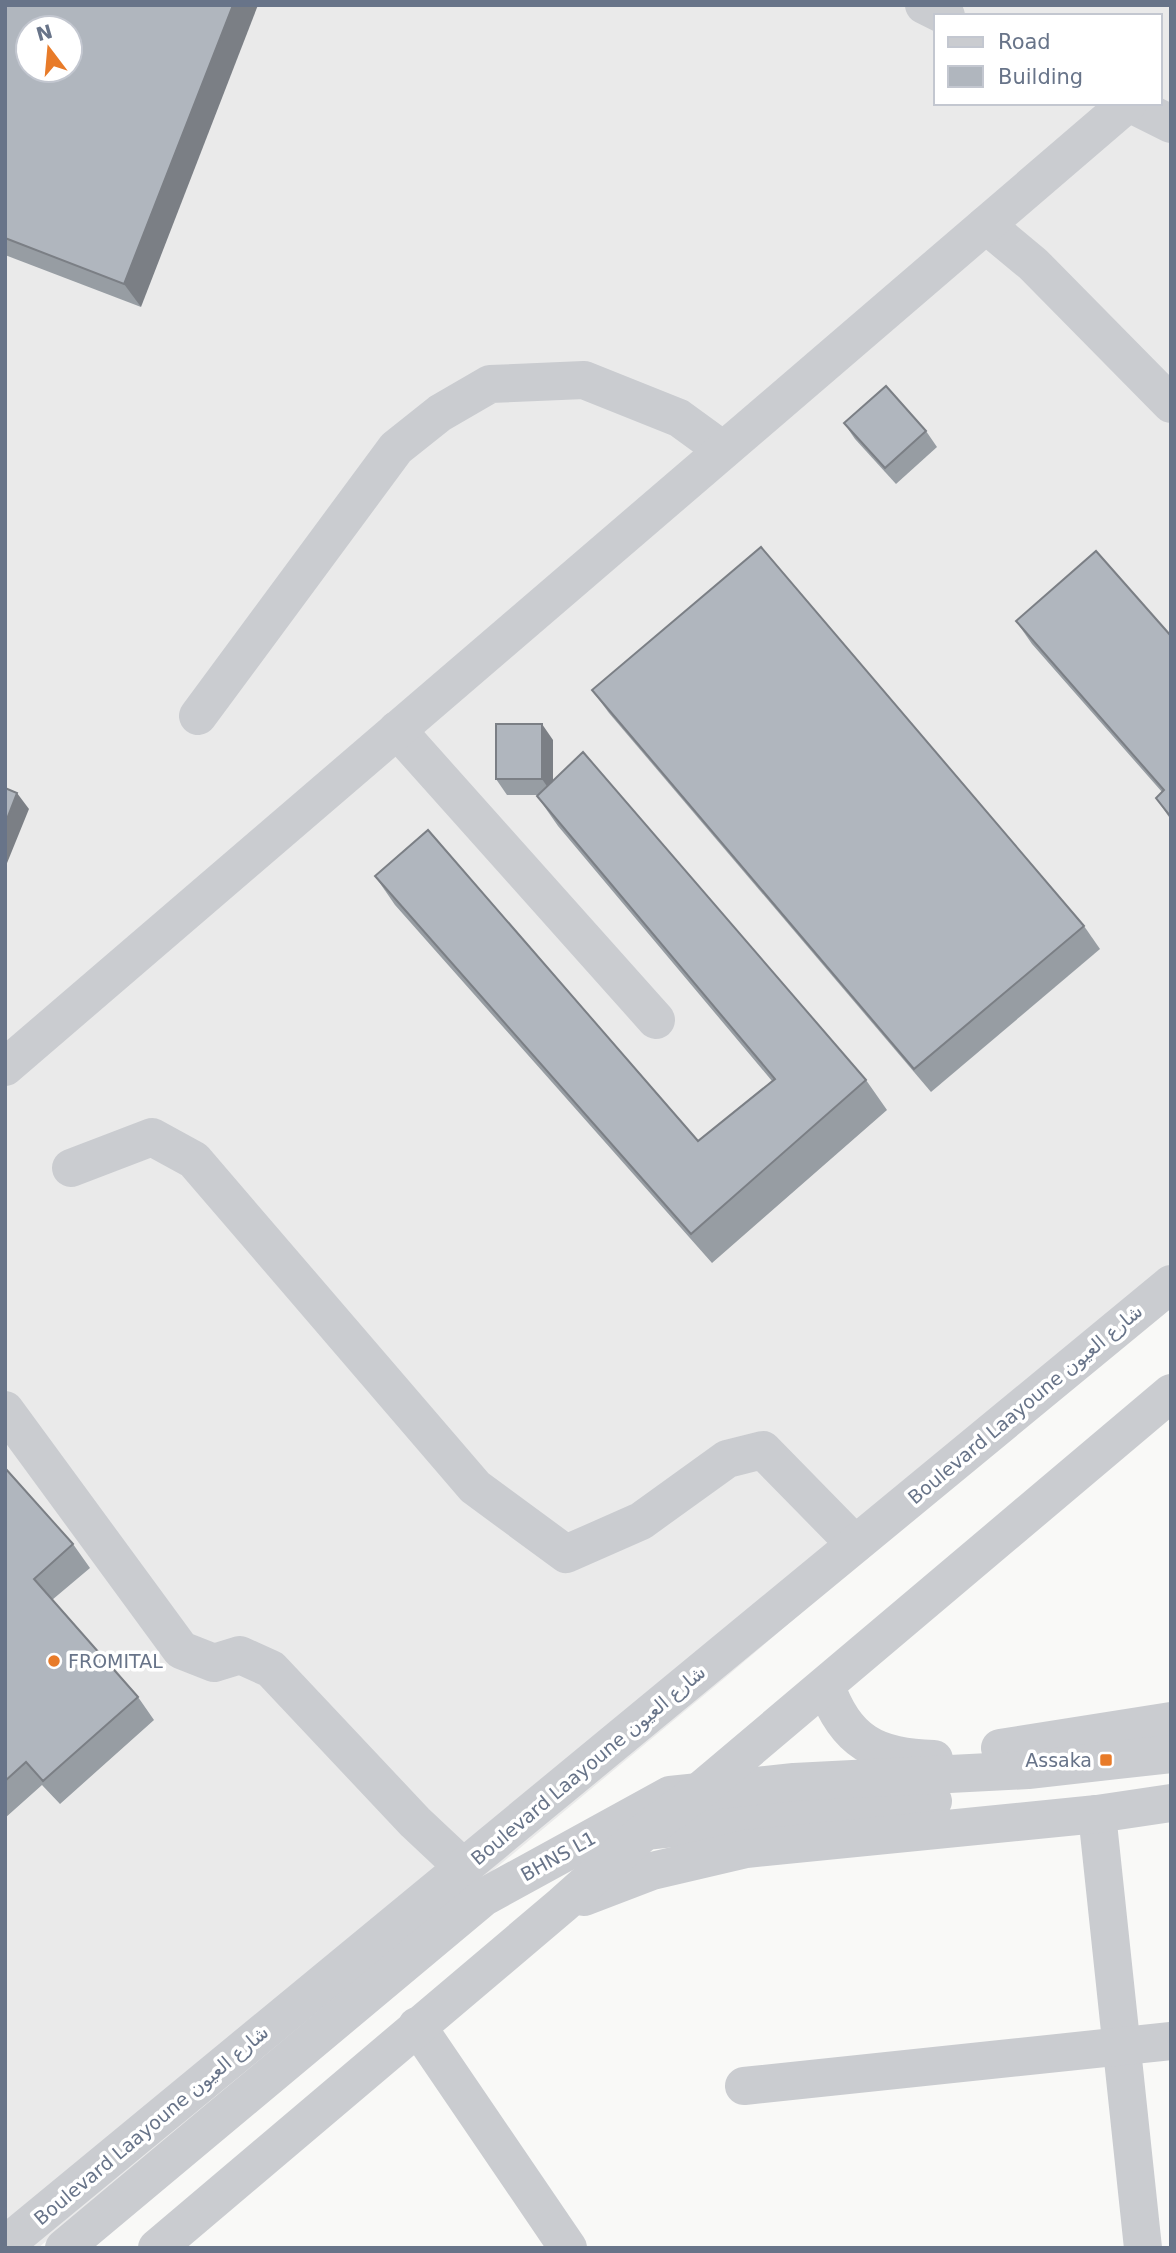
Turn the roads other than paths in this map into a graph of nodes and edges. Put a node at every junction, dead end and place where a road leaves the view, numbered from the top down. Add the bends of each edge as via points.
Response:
1 (924, 5) edge
2 (942, 14) edge
3 (1126, 105) edge
4 (1132, 105) edge
5 (1171, 124) edge
6 (986, 225) junction
7 (1171, 404) edge
8 (723, 450) junction
9 (198, 716) dead end
10 (397, 730) junction
11 (656, 1020) dead end
12 (10, 1054) edge
13 (71, 1168) dead end
14 (1171, 1284) edge
15 (1171, 1393) edge
16 (5, 1410) edge
17 (855, 1544) junction
18 (826, 1686) junction
19 (1171, 1721) edge
20 (1171, 1754) edge
21 (1171, 1775) edge
22 (701, 1790) junction
23 (1171, 1803) edge
24 (1097, 1814) junction
25 (645, 1831) junction
26 (464, 1868) junction
27 (562, 1905) junction
28 (417, 2026) junction
29 (1171, 2041) edge
30 (1123, 2048) junction
31 (744, 2086) dead end
32 (5, 2245) edge
33 (64, 2248) edge
34 (80, 2248) edge
35 (157, 2248) edge
36 (568, 2248) edge
37 (1143, 2248) edge

1 - 2 street
3 - 6 street
4 - 5 street
6 - 7 street via 1033,264
6 - 8 street
8 - 9 street via 679,418 584,380 490,384 440,413 396,448
8 - 10 street
10 - 11 street
10 - 12 street
13 - 17 street via 152,1138 194,1160 475,1487 566,1554 641,1521 727,1459 763,1450
14 - 17 street, Boulevard Laayoune شارع العيون
15 - 18 street
16 - 26 street via 181,1650 214,1663 240,1656 271,1669
17 - 26 street, Boulevard Laayoune شارع العيون
18 - 19 street via 847,1729 865,1744 910,1758 933,1759
18 - 22 street
20 - 22 street, BHNS L1 via 1028,1770
21 - 25 street, BHNS L1 via 1040,1793
22 - 25 street
22 - 33 street, BHNS L1 via 670,1795 484,1897
23 - 24 street
24 - 27 street via 746,1849 652,1871
24 - 30 street
25 - 27 street
25 - 34 street, BHNS L1 via 495,1900
26 - 32 street, Boulevard Laayoune شارع العيون
27 - 28 street
28 - 35 street
28 - 36 street
29 - 30 street
30 - 31 street
30 - 37 street

